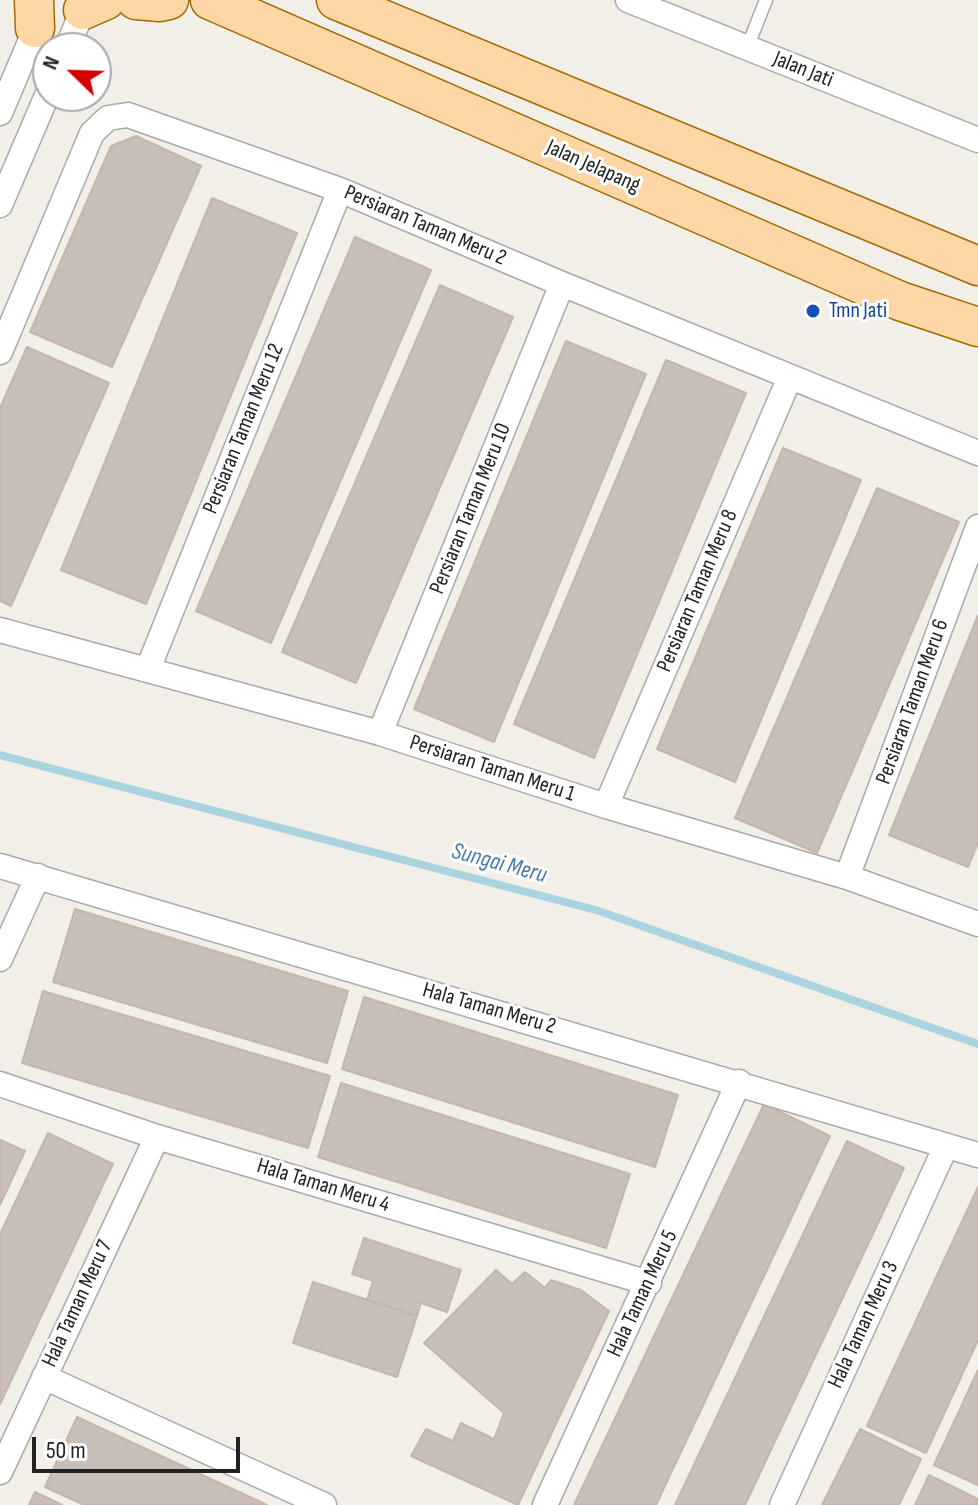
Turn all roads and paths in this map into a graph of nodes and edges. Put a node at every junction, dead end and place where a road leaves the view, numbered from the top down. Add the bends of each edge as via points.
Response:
1 (136, 0) edge
2 (169, 0) edge
3 (210, 0) edge
4 (336, 0) edge
5 (628, 0) edge
6 (766, 0) edge
7 (65, 12) edge
8 (747, 48) junction
9 (40, 112) edge
10 (0, 113) edge
11 (978, 140) edge
12 (340, 190) junction
13 (0, 205) edge
14 (978, 266) edge
15 (562, 284) junction
16 (978, 327) edge
17 (0, 352) edge
18 (790, 377) junction
19 (978, 453) edge
20 (978, 527) edge
21 (0, 630) edge
22 (148, 669) junction
23 (380, 733) junction
24 (606, 806) junction
25 (0, 866) edge
26 (38, 876) junction
27 (847, 877) junction
28 (978, 924) edge
29 (0, 959) edge
30 (739, 1082) junction
31 (0, 1084) edge
32 (157, 1137) junction
33 (946, 1146) junction
34 (978, 1155) edge
35 (649, 1283) junction
36 (44, 1377) junction
37 (0, 1472) edge
38 (324, 1505) edge
39 (545, 1505) edge
40 (782, 1505) edge

1 - 2 main road
3 - 16 main road, Jalan Jelapang via 887,295
4 - 14 main road
5 - 8 street, Jalan Jati
6 - 8 lane
7 - 10 street
8 - 11 street, Jalan Jati
9 - 13 street
12 - 15 street, Persiaran Taman Meru 2
12 - 17 street, Persiaran Taman Meru 2 via 128,115 108,118 92,133
12 - 22 street, Persiaran Taman Meru 12
15 - 18 street, Persiaran Taman Meru 2
15 - 23 street, Persiaran Taman Meru 10
18 - 19 street, Persiaran Taman Meru 2
18 - 24 street, Persiaran Taman Meru 8
20 - 27 street, Persiaran Taman Meru 6
21 - 22 street, Persiaran Taman Meru 1
22 - 23 street, Persiaran Taman Meru 1
23 - 24 street, Persiaran Taman Meru 1
24 - 27 street, Persiaran Taman Meru 1
25 - 26 street, Hala Taman Meru 2
26 - 29 street
26 - 30 street, Hala Taman Meru 2
27 - 28 street, Persiaran Taman Meru 1
30 - 33 street, Hala Taman Meru 2
30 - 35 street, Hala Taman Meru 5
31 - 32 street, Hala Taman Meru 4
32 - 35 street, Hala Taman Meru 4
32 - 36 street, Hala Taman Meru 7
33 - 34 street, Hala Taman Meru 2
33 - 40 street, Hala Taman Meru 3
35 - 39 street, Hala Taman Meru 5
36 - 37 street, Hala Taman Meru 7
36 - 38 street

